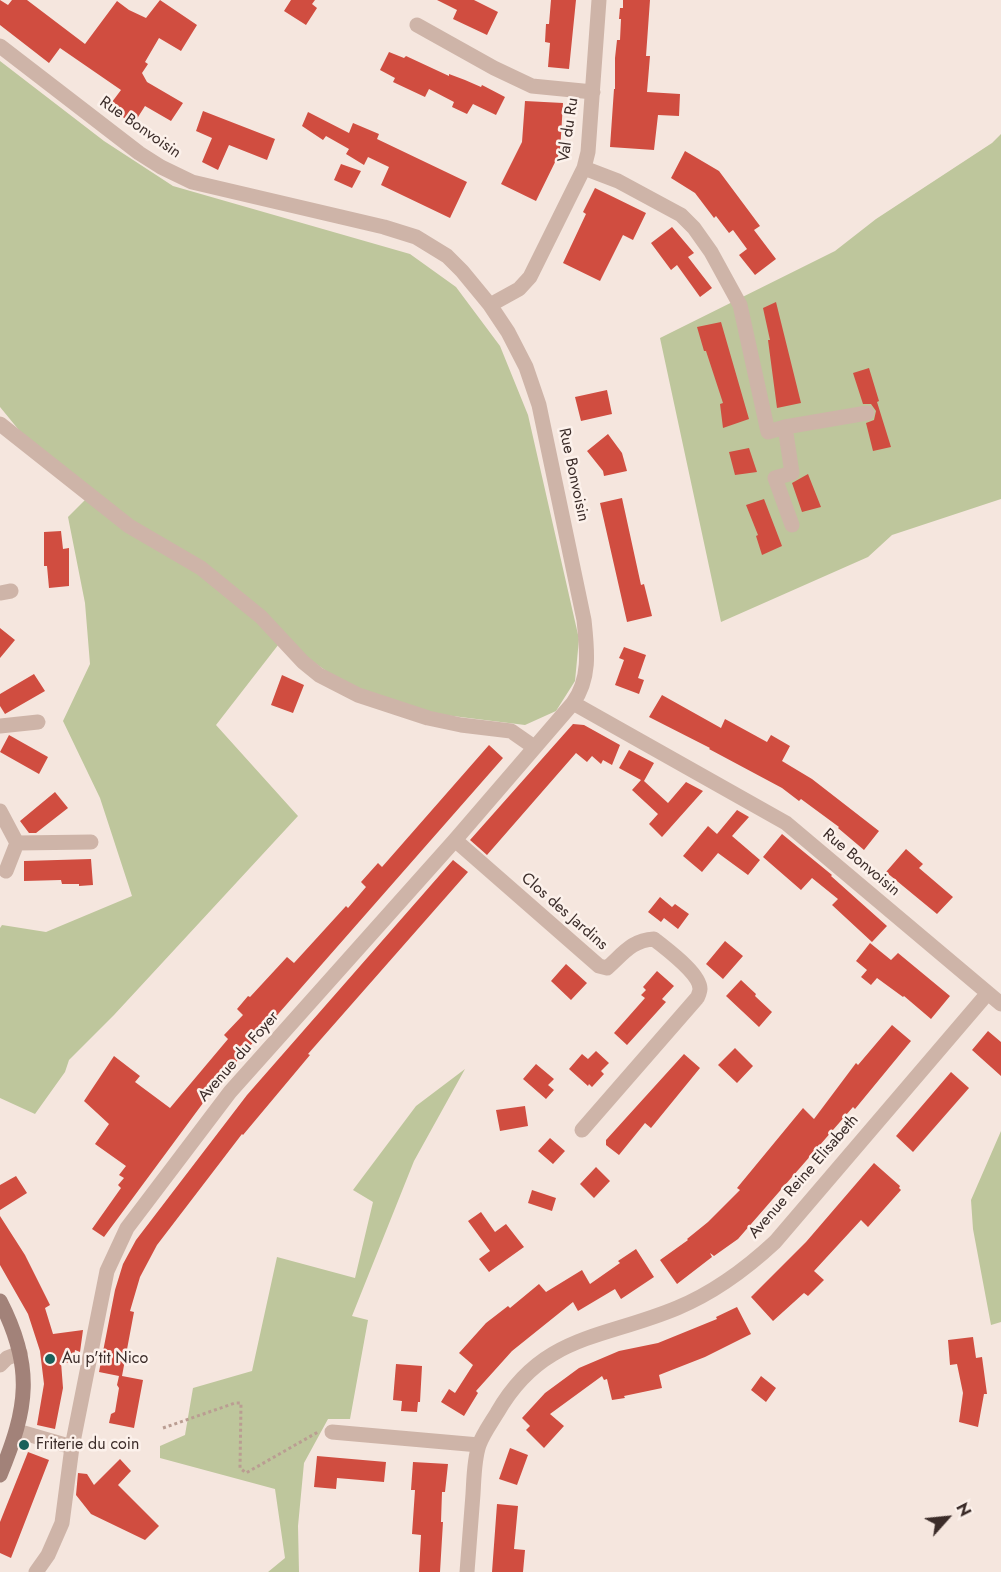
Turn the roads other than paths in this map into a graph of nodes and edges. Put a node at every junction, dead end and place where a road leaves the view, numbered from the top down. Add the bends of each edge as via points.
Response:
1 (599, 0) edge
2 (417, 25) dead end
3 (0, 46) edge
4 (593, 92) junction
5 (584, 168) junction
6 (490, 305) junction
7 (867, 413) dead end
8 (0, 424) edge
9 (785, 427) junction
10 (792, 525) dead end
11 (573, 703) junction
12 (38, 722) dead end
13 (0, 726) edge
14 (534, 747) junction
15 (0, 811) edge
16 (455, 840) junction
17 (17, 843) junction
18 (91, 843) dead end
19 (6, 871) dead end
20 (987, 994) junction
21 (1001, 1004) edge
22 (582, 1130) dead end
23 (0, 1301) edge
24 (20, 1353) junction
25 (0, 1365) edge
26 (17, 1431) junction
27 (332, 1432) road end
28 (479, 1444) junction
29 (72, 1447) junction
30 (0, 1475) edge
31 (36, 1572) edge
32 (467, 1572) edge

1 - 4 street, Val du Ru
2 - 4 street via 532,86
3 - 6 street, Rue Bonvoisin via 161,167 192,182 384,226 416,237 447,256
4 - 5 street, Val du Ru
5 - 6 street, Val du Ru via 530,277 519,289
5 - 9 street via 681,215 694,228 740,305 768,432
6 - 11 street, Rue Bonvoisin via 526,368 539,405 560,498 587,652 581,692
7 - 9 street
8 - 14 street via 129,526 201,568 261,617 319,675 357,695 428,718 511,731
9 - 10 street via 792,473 775,478
11 - 14 street, Avenue du Foyer
11 - 20 street, Rue Bonvoisin via 786,823
12 - 13 street
14 - 16 street, Avenue du Foyer
15 - 17 street
16 - 22 street, Clos des Jardins via 599,966 607,968 632,944 654,939 698,982 697,998
16 - 29 street, Avenue du Foyer via 230,1092 127,1228 107,1271
17 - 18 street
17 - 19 street
20 - 21 street, Rue Bonvoisin
20 - 28 street, Avenue Reine Elisabeth via 761,1255 680,1307 579,1340 553,1353 524,1376 503,1402
23 - 24 main road
24 - 25 street
24 - 26 main road via 24,1385
26 - 29 street
26 - 30 main road
27 - 28 street
28 - 32 street, Avenue Reine Elisabeth
29 - 31 street, Avenue du Foyer via 62,1523

